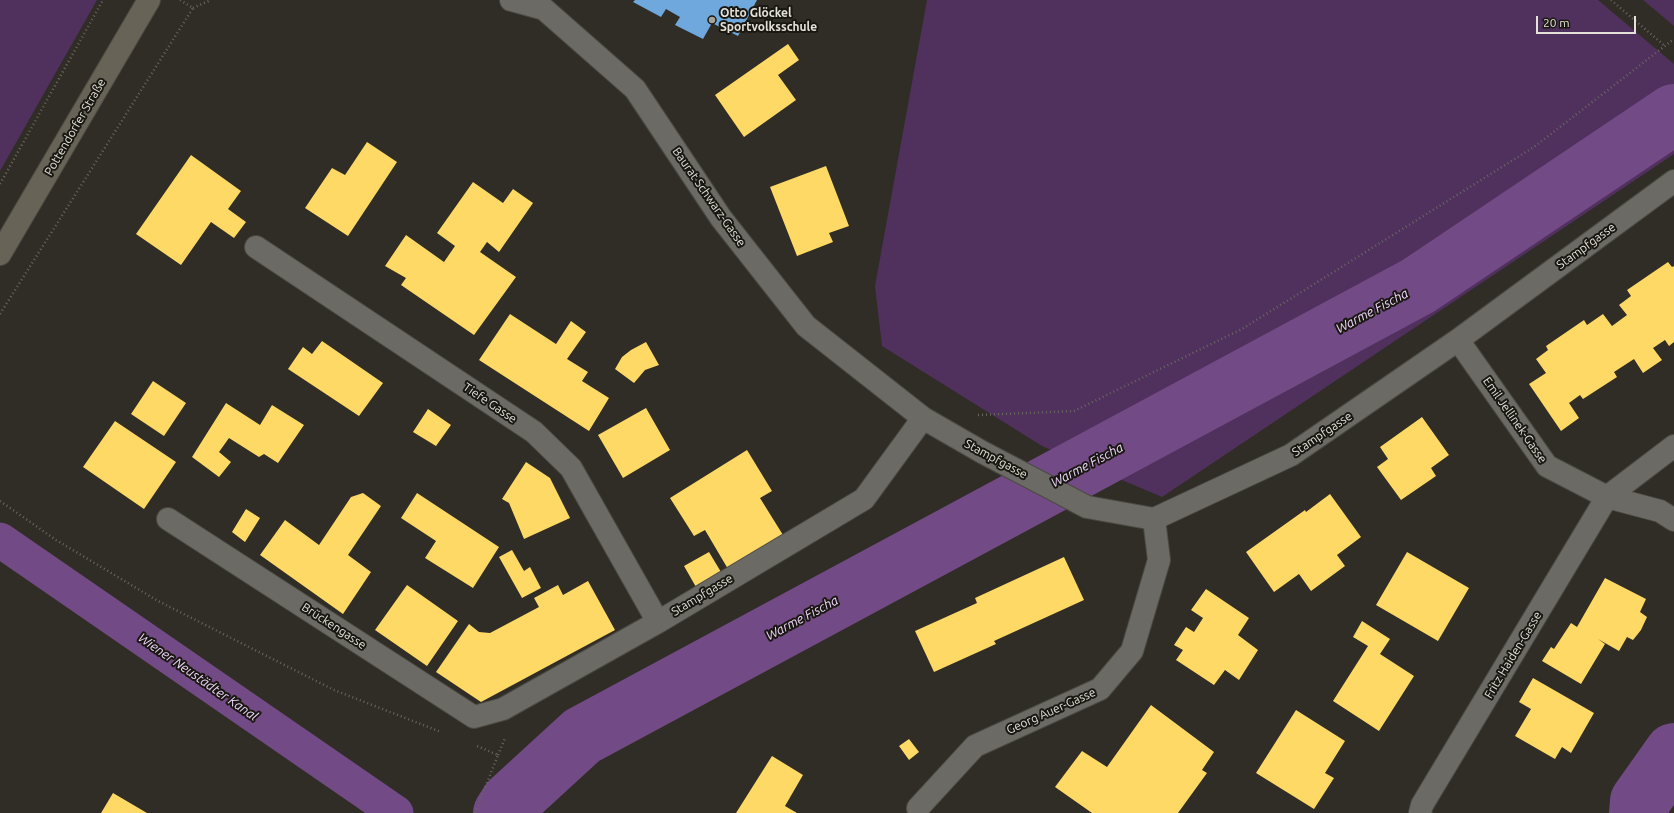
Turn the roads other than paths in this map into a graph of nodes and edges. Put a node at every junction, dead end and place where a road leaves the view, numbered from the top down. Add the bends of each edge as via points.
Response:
1 (149, 0) edge
2 (511, 0) edge
3 (1674, 181) edge
4 (256, 247) dead end
5 (0, 254) edge
6 (1458, 340) junction
7 (923, 418) junction
8 (1674, 446) edge
9 (1607, 497) junction
10 (168, 519) dead end
11 (1154, 519) junction
12 (1674, 520) edge
13 (658, 622) junction
14 (503, 709) joint
15 (918, 808) dead end
16 (1420, 813) edge

1 - 5 main road, Pottendorfer Straße
2 - 7 street, Baurat Schwarz-Gasse via 544,9 635,89 721,218 806,326
3 - 6 street, Stampfgasse
4 - 13 street, Tiefe Gasse via 534,432 571,468
6 - 9 street, Emil Jellinek-Gasse via 1547,466
6 - 11 street, Stampfgasse via 1291,455
7 - 11 street, Stampfgasse via 1087,507
7 - 13 street, Stampfgasse via 864,499
8 - 9 street
9 - 12 street, Emil Jellinek-Gasse via 1660,510
9 - 16 street, Fritz Haiden-Gasse via 1422,805
10 - 14 street, Brückengasse via 474,717
11 - 15 street, Georg Auer-Gasse via 1159,560 1132,651 1100,689 975,746
13 - 14 street, Stampfgasse

